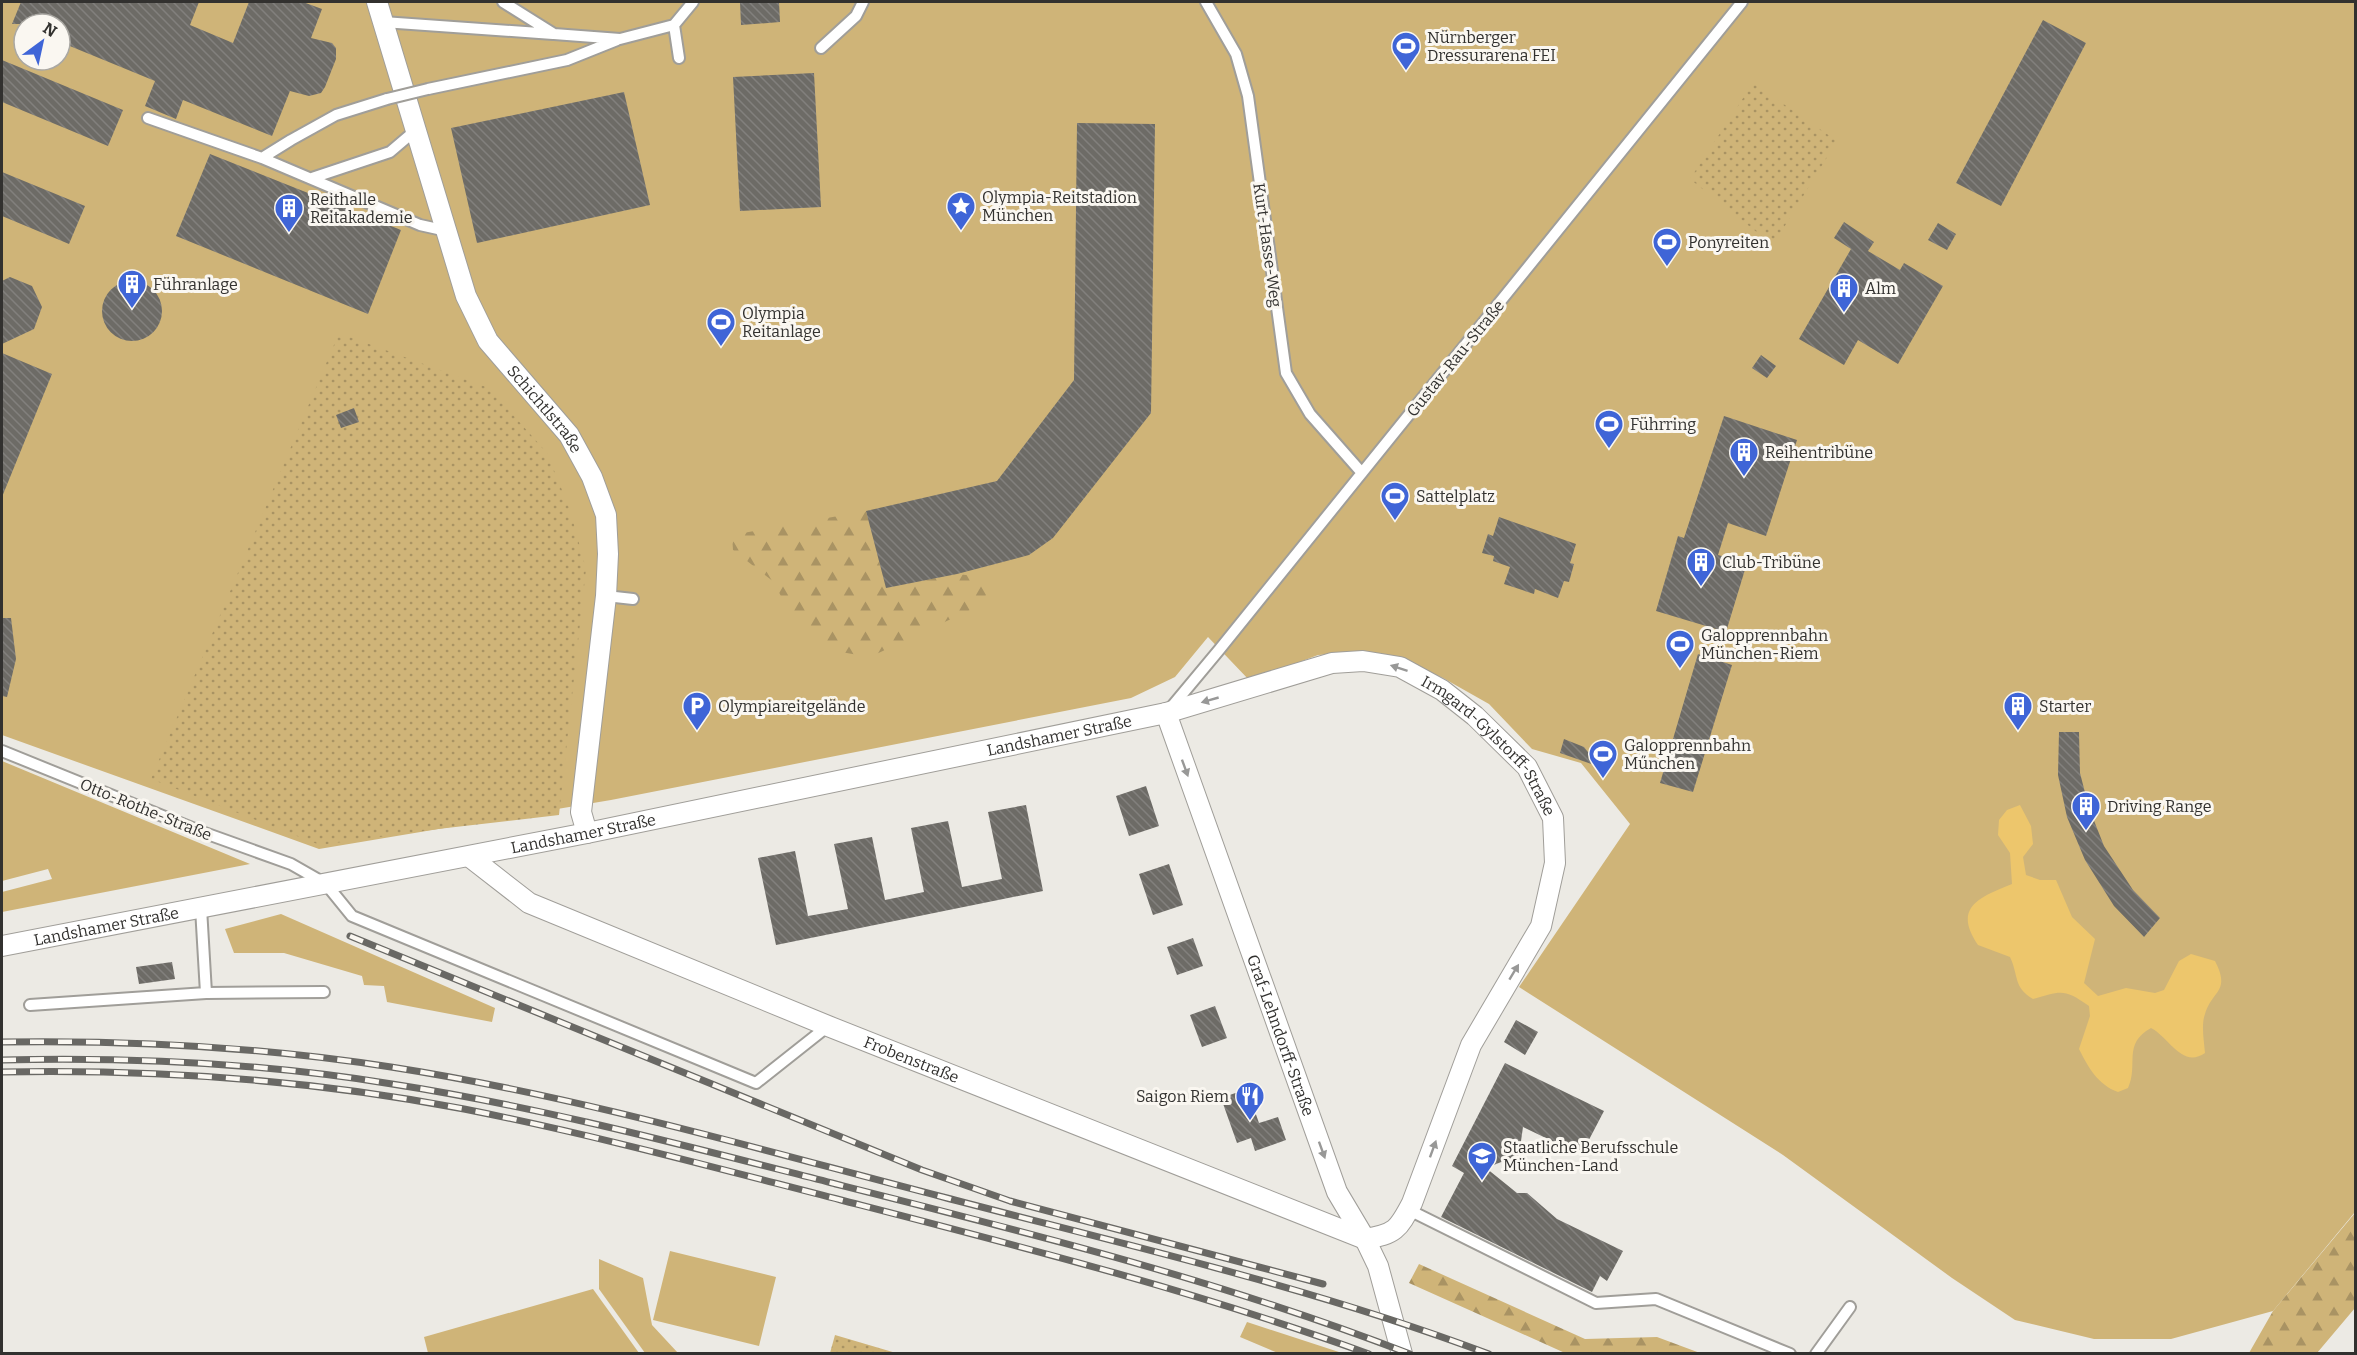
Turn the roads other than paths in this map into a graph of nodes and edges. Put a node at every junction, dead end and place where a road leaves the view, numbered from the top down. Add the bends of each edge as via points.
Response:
1 (377, 2) edge
2 (503, 2) edge
3 (693, 2) edge
4 (863, 2) edge
5 (1206, 2) edge
6 (1742, 2) edge
7 (383, 22) junction
8 (675, 25) junction
9 (554, 34) junction
10 (620, 39) junction
11 (821, 48) dead end
12 (679, 58) dead end
13 (148, 118) dead end
14 (417, 129) junction
15 (262, 158) junction
16 (312, 178) junction
17 (447, 231) junction
18 (1362, 473) junction
19 (606, 596) junction
20 (633, 599) dead end
21 (1166, 713) junction
22 (2, 751) edge
23 (587, 834) junction
24 (470, 857) junction
25 (326, 884) junction
26 (201, 908) junction
27 (2, 946) edge
28 (324, 992) dead end
29 (206, 993) junction
30 (30, 1005) dead end
31 (828, 1026) junction
32 (1411, 1207) junction
33 (1365, 1239) junction
34 (1850, 1307) dead end
35 (1402, 1353) edge
36 (1790, 1353) edge
37 (1816, 1353) edge

1 - 7 street, Schichtlstraße
2 - 9 lane
3 - 8 lane
4 - 11 lane via 856,16
5 - 18 lane, Kurt-Hasse-Weg via 1236,54 1248,96 1286,373 1310,414
6 - 18 lane, Gustav-Rau-Straße
7 - 9 lane
7 - 14 street, Schichtlstraße
8 - 10 lane
8 - 12 lane
9 - 10 lane
10 - 15 lane, bridge via 567,60 428,89 336,115
13 - 15 lane
14 - 16 lane via 390,152
14 - 17 street, Schichtlstraße
15 - 16 lane
16 - 17 lane via 420,225
17 - 19 street, Schichtlstraße via 466,296 488,341 569,435 592,477 606,515
18 - 21 lane, Gustav-Rau-Straße
19 - 20 lane
19 - 23 street, Schichtlstraße via 581,812
21 - 23 street, Landshamer Straße
32 -> 21 street, Irmgard-Gylstorff-Straße via 1471,1045 1540,926 1555,863 1553,818 1527,767 1442,690 1400,667 1363,661 1332,663
21 -> 33 street, Graf-Lehndorff-Straße via 1337,1192
22 - 25 lane, Otto-Rothe-Straße via 291,864
23 - 24 street, Landshamer Straße
24 - 25 street, Landshamer Straße
24 - 31 street, Frobenstraße via 529,903
25 - 26 street, Landshamer Straße
25 - 31 lane via 352,916 756,1083
26 - 27 street, Landshamer Straße
26 - 29 lane
28 - 29 lane
29 - 30 lane
31 - 33 street, Frobenstraße
32 - 33 street, Irmgard-Gylstorff-Straße via 1388,1235
32 - 36 lane via 1596,1303 1656,1299
33 - 35 street, Graf-Lehndorff-Straße via 1378,1266
34 - 37 lane

